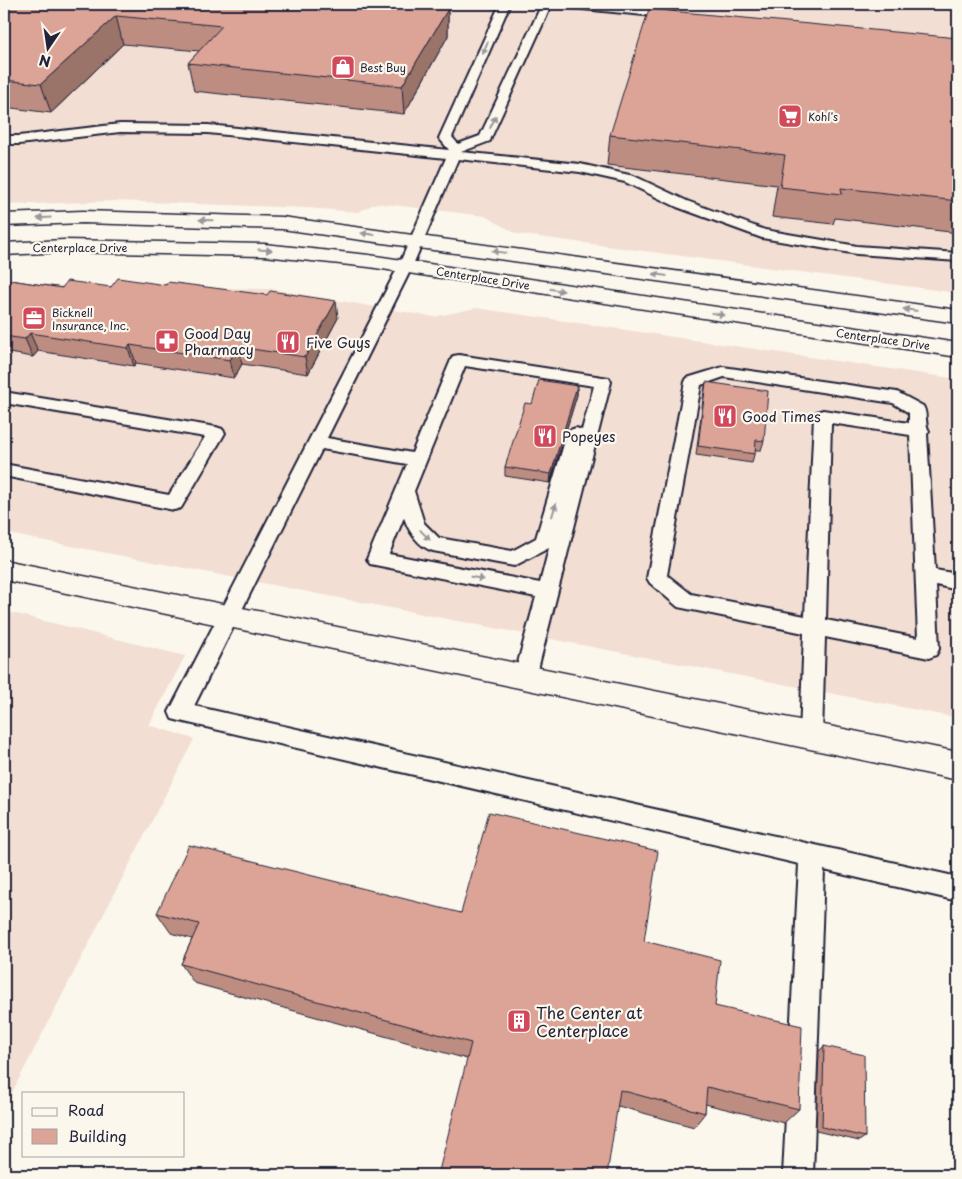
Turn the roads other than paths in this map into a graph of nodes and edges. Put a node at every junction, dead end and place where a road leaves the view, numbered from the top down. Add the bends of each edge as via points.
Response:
1 (506, 4) edge
2 (548, 4) edge
3 (554, 4) edge
4 (686, 16) edge
5 (4, 140) edge
6 (455, 153) junction
7 (4, 220) edge
8 (416, 240) junction
9 (4, 249) edge
10 (958, 257) edge
11 (405, 267) junction
12 (958, 317) edge
13 (958, 350) edge
14 (4, 396) edge
15 (598, 402) junction
16 (920, 431) junction
17 (316, 442) junction
18 (418, 460) junction
19 (4, 470) edge
20 (405, 491) junction
21 (4, 570) edge
22 (926, 576) junction
23 (958, 582) edge
24 (548, 592) junction
25 (228, 615) junction
26 (815, 628) junction
27 (525, 677) junction
28 (811, 735) junction
29 (958, 766) edge
30 (812, 856) junction
31 (958, 889) edge
32 (798, 1175) edge

1 -> 6 lane via 445,138
6 -> 2 lane via 485,138
3 - 4 lane
5 - 6 lane via 120,128 208,129
6 - 8 lane
6 - 10 lane via 580,168 629,179 682,204 762,234 857,250
8 -> 7 street via 282,223 83,217
8 - 11 lane
12 -> 8 street
9 -> 11 street, Centerplace Drive via 64,246 264,250
11 -> 13 street, Centerplace Drive
11 - 17 lane
14 - 19 lane via 216,433 174,503
15 - 18 lane via 604,382 459,360
20 -> 15 lane via 416,526 433,544 514,559 544,542 581,417
15 - 24 lane
16 - 22 lane
16 - 26 lane via 824,416
16 - 26 lane via 918,410 897,398 723,372 693,382 656,578 685,601
17 - 18 lane
17 - 25 lane
18 - 20 lane
20 -> 24 lane via 377,559
21 - 25 street
22 - 23 lane
22 - 26 lane via 929,649
24 - 27 lane
25 - 27 street
25 - 30 lane via 180,712
26 - 28 lane
27 - 28 street
28 - 29 street
30 - 31 lane
30 - 32 lane

